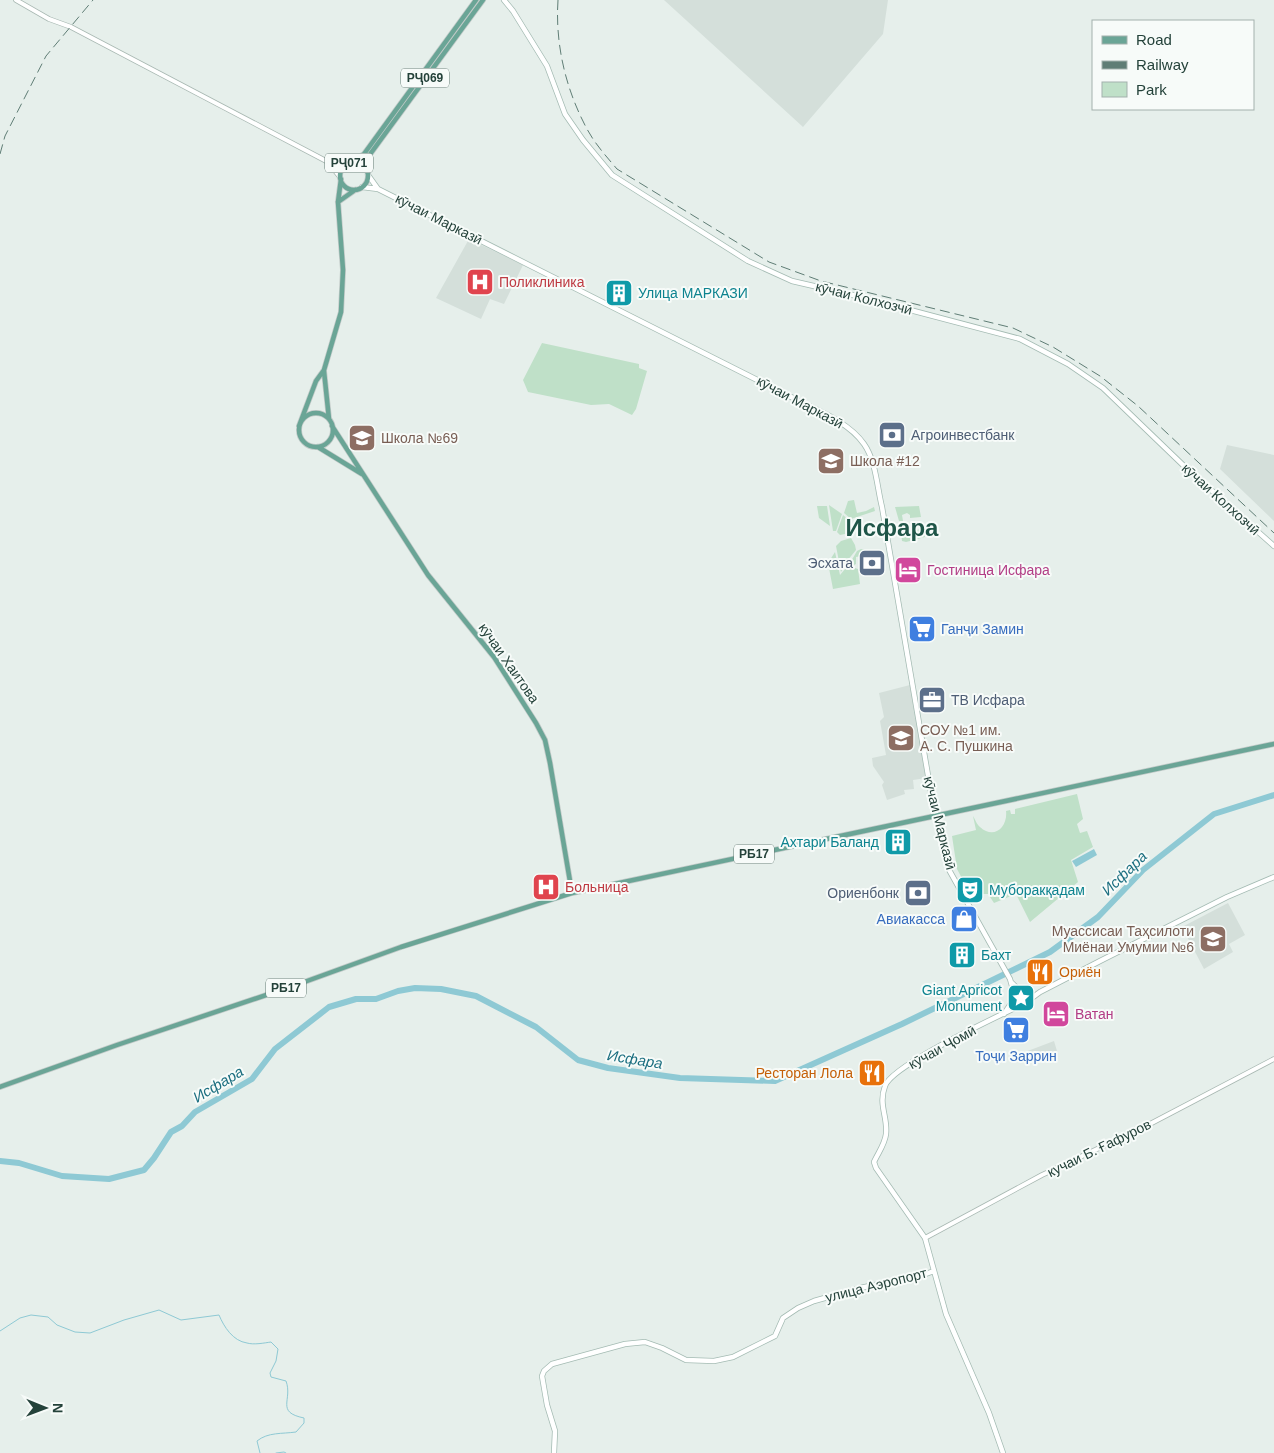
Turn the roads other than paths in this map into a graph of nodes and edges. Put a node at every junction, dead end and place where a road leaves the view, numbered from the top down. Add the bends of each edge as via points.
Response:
1 (16, 0) edge
2 (476, 0) edge
3 (483, 0) edge
4 (504, 0) edge
5 (328, 162) junction
6 (350, 163) junction
7 (368, 173) junction
8 (340, 178) junction
9 (362, 187) junction
10 (378, 189) junction
11 (355, 190) junction
12 (338, 202) junction
13 (324, 370) junction
14 (329, 419) junction
15 (299, 426) junction
16 (332, 426) junction
17 (318, 446) junction
18 (364, 474) junction
19 (1274, 546) edge
20 (1274, 744) edge
21 (937, 816) junction
22 (1274, 877) edge
23 (572, 893) junction
24 (1011, 980) junction
25 (1040, 992) junction
26 (1024, 994) junction
27 (1014, 998) junction
28 (1023, 1004) junction
29 (1004, 1014) junction
30 (1274, 1059) edge
31 (0, 1086) edge
32 (925, 1238) junction
33 (934, 1271) junction
34 (554, 1453) edge
35 (1003, 1453) edge

1 - 5 street
2 - 6 main road, РҶ069 via 364,154
3 - 7 main road, РҶ069 via 368,157
4 - 19 main road, кӯчаи Колхозчӣ via 547,66 565,114 612,175 748,261 792,281 1020,339 1068,364 1103,388
5 - 6 street
5 - 8 street
6 - 7 main road, РҶ071 via 362,164
6 - 8 main road, РҶ071 via 343,168
7 - 9 main road, РҶ071 via 368,180
7 - 10 main road
8 - 11 main road, РҶ071 via 344,186
8 - 12 main road
9 - 10 main road
9 - 11 main road, РҶ071
10 - 21 main road, кӯчаи Марказӣ via 827,415 863,443 872,462 882,507
11 - 12 main road
12 - 13 main road via 343,270 342,312
13 - 14 main road
13 - 15 main road via 316,381
14 - 15 main road via 320,413 309,414
14 - 16 main road
15 - 17 main road via 305,442
16 - 17 main road via 328,442
16 - 18 main road, кӯчаи Хаитова
17 - 18 main road
18 - 23 main road, кӯчаи Хаитова via 428,575 494,657 536,723 550,762
20 - 21 main road, РБ17
21 - 23 main road, РБ17
21 - 24 main road, кӯчаи Марказӣ via 948,868
22 - 25 main road, кӯчаи Ҷомӣ via 1226,897
23 - 31 main road, РБ17 via 401,947
24 - 26 main road
24 - 27 main road
25 - 26 main road
25 - 28 main road, кӯчаи Ҷомӣ
26 - 27 main road via 1018,993
26 - 28 main road via 1027,998
27 - 28 main road via 1016,1003
27 - 29 main road
28 - 29 main road, кӯчаи Ҷомӣ
29 - 32 main road, кӯчаи Ҷомӣ via 911,1062 886,1082 881,1097 886,1133 874,1162
30 - 32 street, кучаи Б. Ғафуров via 1148,1125 1042,1175
32 - 33 main road
33 - 34 main road, улица Аэропорт via 814,1301 783,1318 775,1336 733,1357 714,1361 686,1360 645,1342 625,1344 552,1364 542,1376 555,1431
33 - 35 main road via 951,1328

